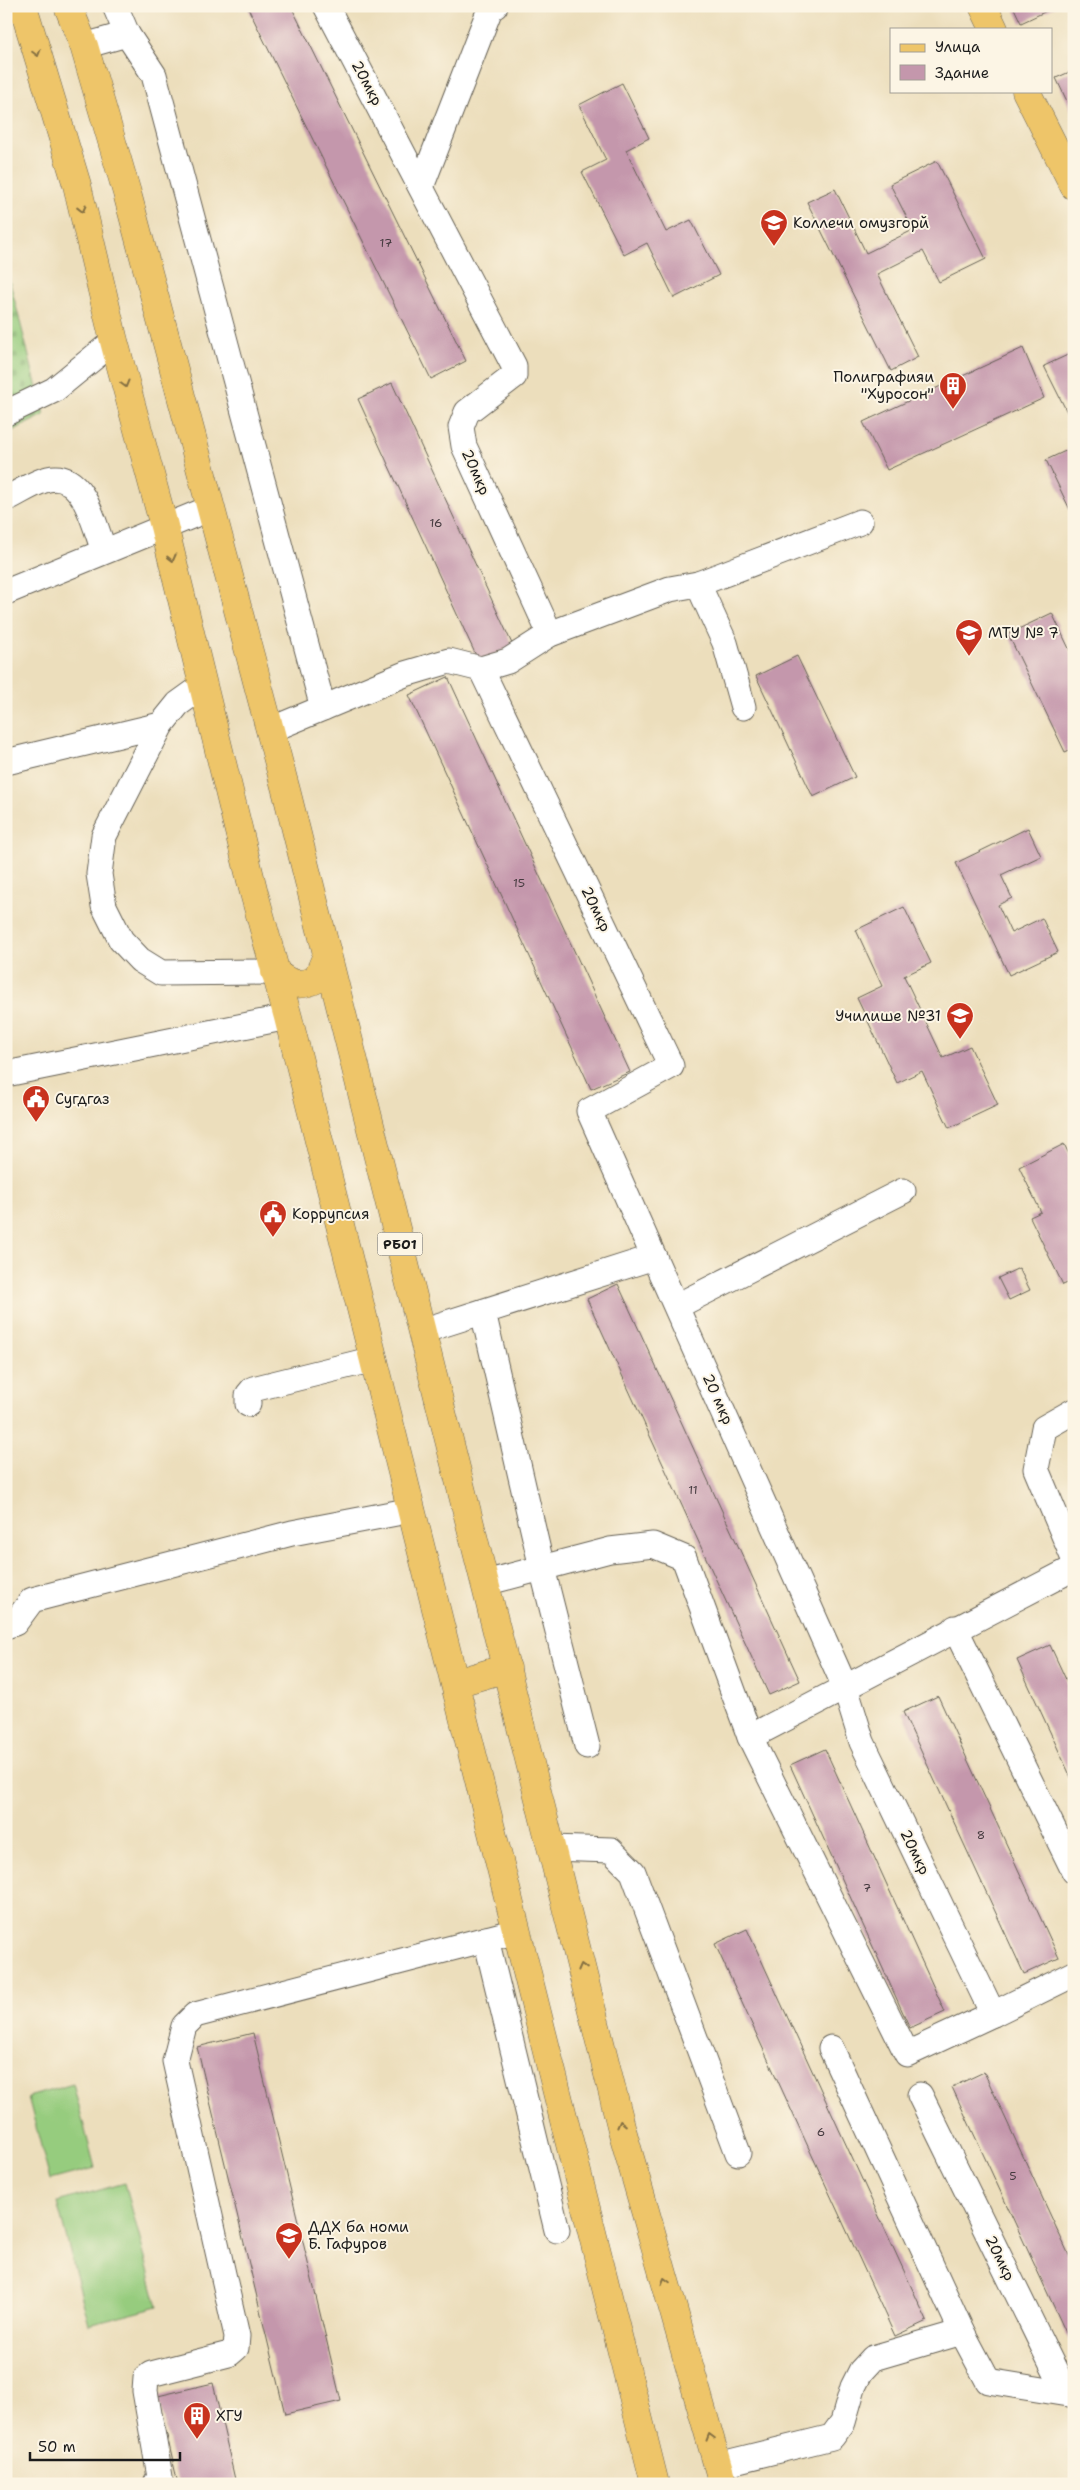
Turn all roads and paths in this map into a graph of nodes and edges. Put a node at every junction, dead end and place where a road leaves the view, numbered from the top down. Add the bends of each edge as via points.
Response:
1 (23, 6) edge
2 (68, 6) edge
3 (115, 6) edge
4 (326, 6) edge
5 (983, 6) edge
6 (491, 7) edge
7 (994, 28) edge
8 (127, 34) junction
9 (84, 46) junction
10 (1027, 92) edge
11 (1069, 167) edge
12 (422, 187) junction
13 (114, 341) junction
14 (6, 414) edge
15 (6, 499) edge
16 (211, 508) junction
17 (860, 522) dead end
18 (164, 526) junction
19 (104, 551) junction
20 (698, 584) junction
21 (6, 592) edge
22 (550, 634) junction
23 (481, 669) junction
24 (203, 686) junction
25 (743, 707) dead end
26 (323, 708) junction
27 (160, 724) junction
28 (270, 730) junction
29 (6, 762) edge
30 (328, 955) junction
31 (275, 972) junction
32 (340, 1006) junction
33 (288, 1016) junction
34 (6, 1074) edge
35 (590, 1111) joint
36 (903, 1191) dead end
37 (654, 1257) junction
38 (677, 1306) junction
39 (483, 1312) junction
40 (422, 1331) junction
41 (374, 1359) junction
42 (248, 1404) dead end
43 (1074, 1411) edge
44 (412, 1510) junction
45 (1074, 1559) edge
46 (542, 1568) junction
47 (1074, 1568) edge
48 (485, 1583) junction
49 (6, 1626) edge
50 (955, 1628) junction
51 (507, 1668) junction
52 (456, 1683) junction
53 (845, 1687) junction
54 (750, 1737) junction
55 (587, 1746) dead end
56 (552, 1848) junction
57 (1074, 1872) edge
58 (518, 1931) junction
59 (486, 1939) junction
60 (1074, 1974) edge
61 (993, 2014) junction
62 (831, 2048) dead end
63 (550, 2059) junction
64 (518, 2069) junction
65 (920, 2095) dead end
66 (738, 2153) dead end
67 (557, 2230) dead end
68 (962, 2332) junction
69 (1070, 2394) edge
70 (721, 2474) edge
71 (156, 2484) edge
72 (655, 2484) edge

1 -> 13 main road via 76,185
2 - 9 main road, РБ01
3 - 8 street
4 - 12 street, 20мкр
5 - 7 main road
6 - 12 street
8 - 9 street
8 - 26 street via 154,75
9 - 16 main road, РБ01
10 - 11 main road
12 - 22 street, 20мкр via 514,366 514,376 467,412 461,426 462,436
13 - 14 street via 54,390
13 -> 18 main road
15 - 19 street via 49,479 70,480 80,490
16 - 18 street
16 - 28 main road, РБ01
17 - 20 street
18 - 19 street
18 -> 24 main road
19 - 21 street
20 - 22 street via 670,589
20 - 25 street via 726,643
22 - 23 street via 508,661
23 - 26 street via 449,661 405,674
23 - 35 street, 20мкр via 671,1066
24 - 27 street via 178,704
24 - 31 main road
26 - 28 street
27 - 29 street
27 - 31 street via 104,836 99,874 104,906 122,940 140,960 161,973
28 - 30 main road, РБ01
30 - 31 main road via 317,979 306,984 292,985
30 - 32 main road, РБ01
31 - 33 main road
32 - 33 main road via 328,995 304,995
32 - 40 main road, РБ01
33 - 34 street
33 - 41 main road
35 - 37 street, 20 мкр
36 - 38 street
37 - 38 street, 20 мкр
37 - 39 street
38 - 53 street, 20 мкр
39 - 40 street
39 - 46 street
40 - 48 main road, РБ01
41 - 42 street via 253,1388 248,1394
41 - 44 main road
43 - 45 street via 1044,1428 1036,1469
44 - 49 street via 292,1532 32,1600 15,1624
44 - 52 main road
46 - 48 street
46 - 54 street via 610,1550 652,1545 684,1558
46 - 55 street
47 - 50 street
48 - 51 main road, РБ01
50 - 53 street
50 - 57 street
51 - 52 main road
51 - 56 main road, РБ01
52 - 58 main road
53 - 54 street
53 - 61 street, 20мкр via 862,1742
54 - 61 street via 907,2054
56 - 66 street via 611,1850 632,1872
70 -> 56 main road, РБ01 via 622,2130
58 - 59 street
58 - 63 main road
59 - 64 street
59 - 71 street via 195,2015 184,2026 175,2061 237,2336 236,2348 230,2354 146,2378 145,2390 160,2477
60 - 61 street
62 - 68 street
63 - 64 street
63 - 72 main road
64 - 67 street
65 - 69 street, 20мкр
68 - 69 street via 988,2381
68 - 70 street via 873,2358 861,2371 843,2422 832,2437

